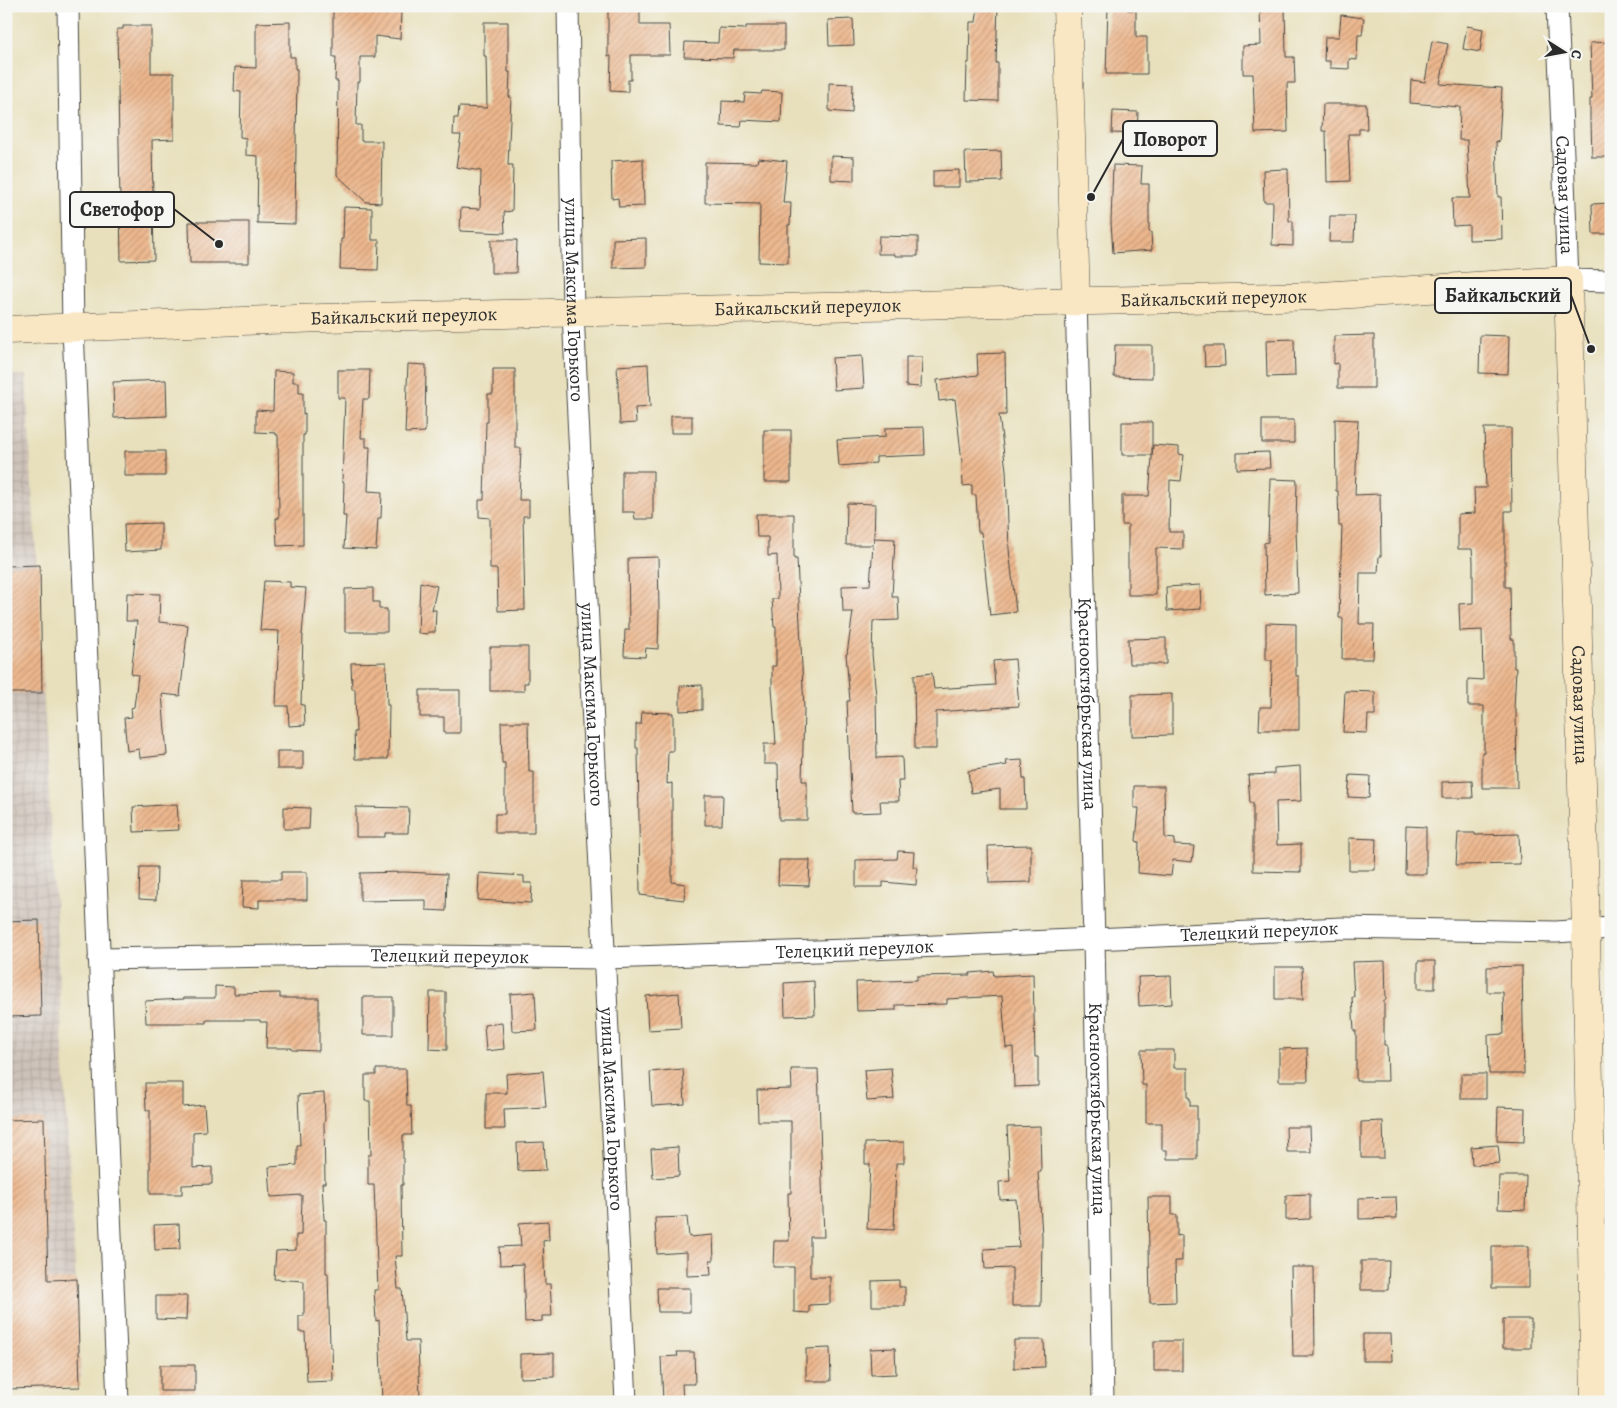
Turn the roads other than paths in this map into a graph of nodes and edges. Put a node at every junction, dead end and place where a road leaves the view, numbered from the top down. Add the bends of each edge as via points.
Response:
1 (68, 6) edge
2 (568, 6) edge
3 (1067, 6) edge
4 (1557, 6) edge
5 (1568, 280) junction
6 (1611, 281) edge
7 (1076, 300) junction
8 (573, 313) junction
9 (72, 328) junction
10 (6, 330) edge
11 (1598, 928) edge
12 (1094, 939) junction
13 (605, 958) junction
14 (99, 959) junction
15 (118, 1402) edge
16 (626, 1402) edge
17 (1103, 1402) edge
18 (1595, 1402) edge

1 - 9 street
2 - 8 street, улица Максима Горького
3 - 7 main road, Краснооктябрьская улица
4 - 5 street, Садовая улица
5 - 6 street, Байкальский переулок
5 - 7 main road, Байкальский переулок via 1321,296
5 - 11 main road, Садовая улица
7 - 8 main road, Байкальский переулок
7 - 12 street, Краснооктябрьская улица
8 - 9 main road, Байкальский переулок
8 - 13 street, улица Максима Горького
9 - 10 main road, Байкальский переулок
9 - 14 street
11 - 12 street, Телецкий переулок via 1556,932 1342,928
11 - 18 main road, Садовая улица
12 - 13 street, Телецкий переулок
12 - 17 street, Краснооктябрьская улица
13 - 14 street, Телецкий переулок via 346,955
13 - 16 street, улица Максима Горького
14 - 15 street

